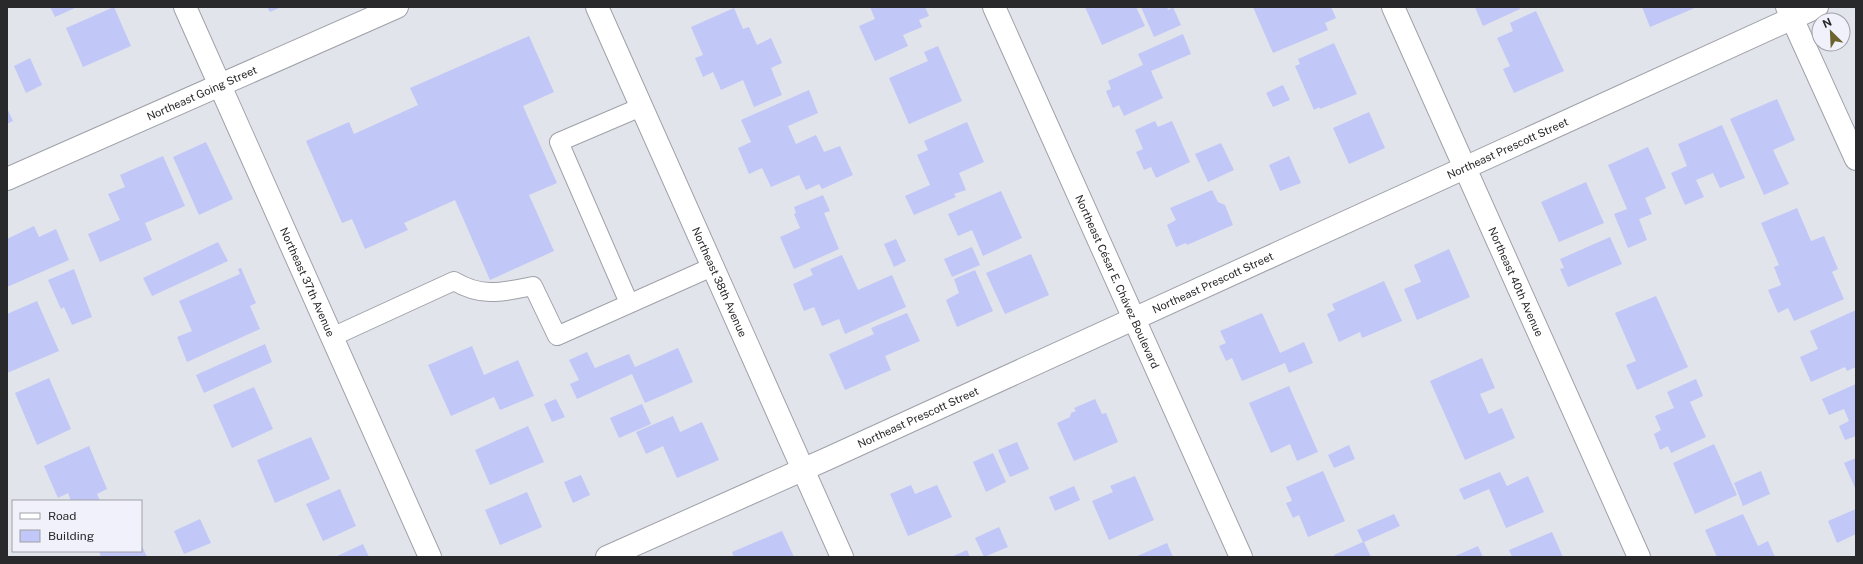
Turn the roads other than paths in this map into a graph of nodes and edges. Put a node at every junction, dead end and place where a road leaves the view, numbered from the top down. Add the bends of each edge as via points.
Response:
1 (185, 7) edge
2 (397, 7) edge
3 (597, 7) edge
4 (994, 7) edge
5 (1393, 7) edge
6 (1817, 7) edge
7 (1790, 13) edge
8 (220, 85) junction
9 (641, 107) junction
10 (1856, 159) edge
11 (1465, 168) junction
12 (7, 179) edge
13 (712, 267) junction
14 (629, 303) junction
15 (1134, 319) junction
16 (332, 337) junction
17 (803, 470) junction
18 (430, 557) edge
19 (607, 557) edge
20 (842, 557) edge
21 (1240, 557) edge
22 (1639, 557) edge

1 - 8 street, Northeast 37th Avenue
2 - 8 street, Northeast Going Street
3 - 9 street, Northeast 38th Avenue
4 - 15 street, Northeast César E. Chávez Boulevard
5 - 11 street, Northeast 40th Avenue
6 - 7 street, Northeast Prescott Street
7 - 10 street
7 - 11 street, Northeast Prescott Street
8 - 12 street, Northeast Going Street
8 - 16 street, Northeast 37th Avenue
9 - 13 street, Northeast 38th Avenue
9 - 14 lane via 559,142
11 - 15 street, Northeast Prescott Street
11 - 22 street, Northeast 40th Avenue
13 - 14 lane
13 - 17 street, Northeast 38th Avenue
14 - 16 lane via 557,336 533,286 485,293 454,281
15 - 17 street, Northeast Prescott Street
15 - 21 street, Northeast César E. Chávez Boulevard
16 - 18 street, Northeast 37th Avenue
17 - 19 street, Northeast Prescott Street
17 - 20 street, Northeast 38th Avenue

